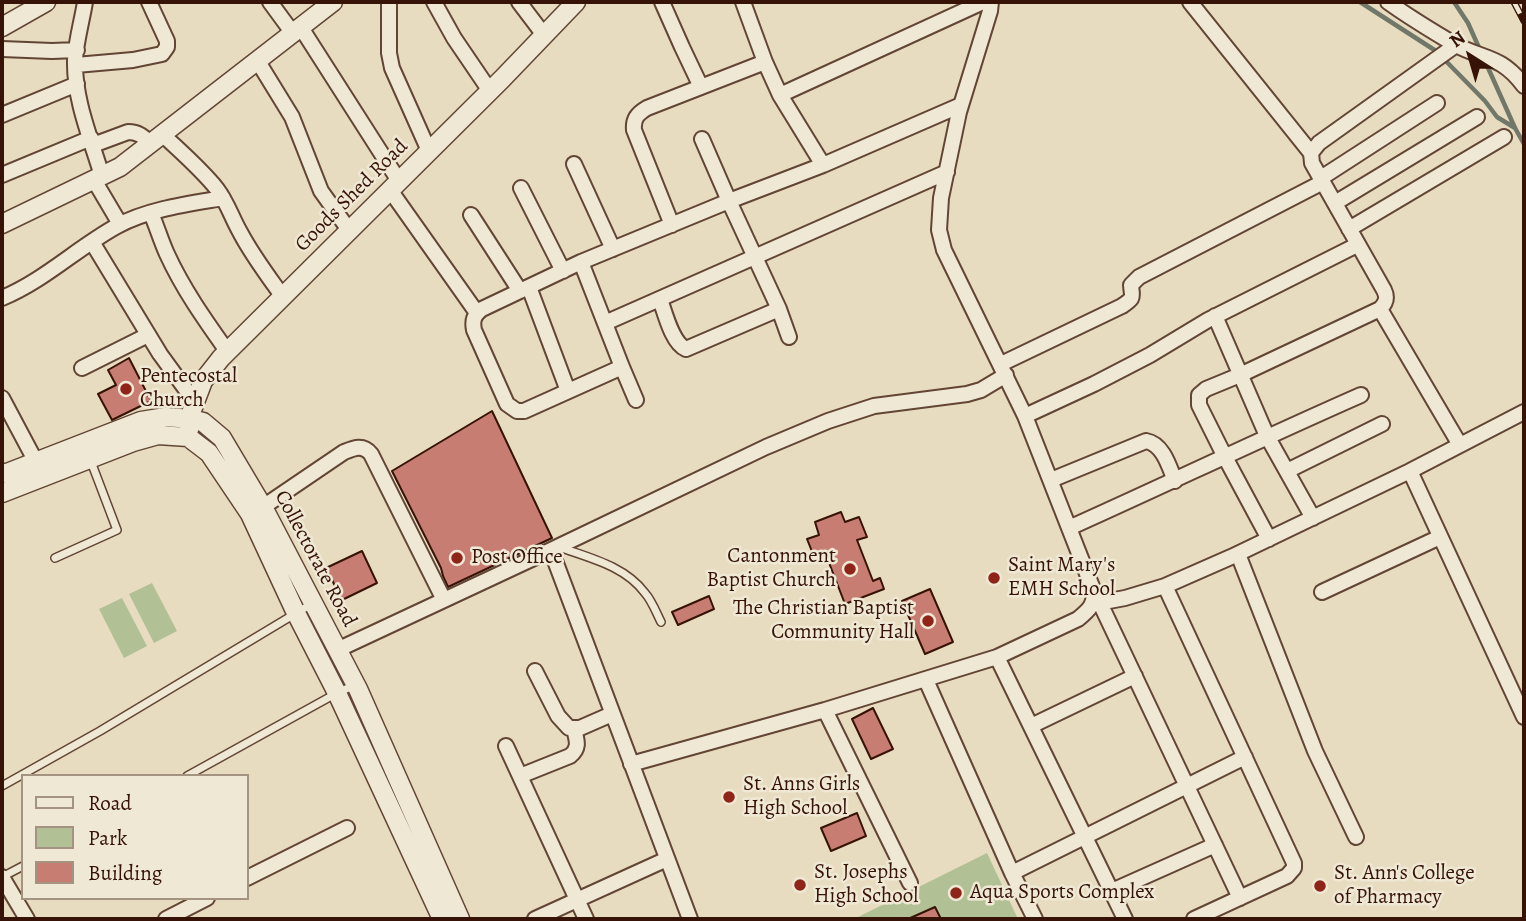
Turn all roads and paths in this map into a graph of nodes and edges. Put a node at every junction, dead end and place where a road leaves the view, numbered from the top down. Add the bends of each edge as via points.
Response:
1 (46, 2) edge
2 (85, 2) edge
3 (149, 2) edge
4 (270, 2) edge
5 (332, 2) edge
6 (389, 2) edge
7 (434, 2) edge
8 (519, 2) edge
9 (576, 2) edge
10 (662, 2) edge
11 (983, 2) edge
12 (991, 2) edge
13 (1388, 2) edge
14 (747, 3) edge
15 (1198, 5) edge
16 (2, 26) edge
17 (296, 29) junction
18 (544, 35) junction
19 (1452, 48) junction
20 (2, 49) edge
21 (76, 57) junction
22 (257, 60) junction
23 (765, 62) junction
24 (77, 84) junction
25 (1524, 86) edge
26 (701, 87) junction
27 (490, 91) junction
28 (780, 95) junction
29 (1437, 103) dead end
30 (961, 105) junction
31 (2, 115) edge
32 (1477, 117) dead end
33 (1504, 137) dead end
34 (156, 139) junction
35 (702, 139) dead end
36 (92, 142) junction
37 (429, 151) junction
38 (1311, 153) junction
39 (574, 164) dead end
40 (823, 165) junction
41 (947, 172) junction
42 (2, 175) edge
43 (98, 178) junction
44 (1322, 180) junction
45 (395, 186) junction
46 (521, 188) dead end
47 (223, 198) junction
48 (729, 201) junction
49 (1335, 203) junction
50 (151, 213) junction
51 (471, 215) dead end
52 (2, 224) edge
53 (120, 224) junction
54 (672, 225) junction
55 (1349, 229) junction
56 (349, 230) junction
57 (92, 242) junction
58 (1357, 245) junction
59 (613, 249) junction
60 (755, 257) junction
61 (581, 262) junction
62 (563, 271) junction
63 (524, 289) junction
64 (283, 297) junction
65 (2, 298) edge
66 (660, 299) junction
67 (779, 309) junction
68 (1380, 309) junction
69 (477, 313) junction
70 (1215, 316) junction
71 (605, 323) junction
72 (148, 335) junction
73 (789, 337) dead end
74 (227, 351) junction
75 (82, 368) dead end
76 (622, 368) junction
77 (1003, 370) junction
78 (1240, 375) junction
79 (568, 391) junction
80 (1361, 395) dead end
81 (2, 398) edge
82 (636, 400) dead end
83 (193, 411) junction
84 (1524, 412) edge
85 (1025, 416) junction
86 (1381, 424) dead end
87 (1267, 436) junction
88 (188, 437) junction
89 (1460, 444) junction
90 (1224, 457) junction
91 (90, 458) junction
92 (36, 462) junction
93 (1287, 471) junction
94 (1410, 471) junction
95 (2, 473) edge
96 (1051, 480) junction
97 (1175, 481) junction
98 (2, 493) edge
99 (263, 507) junction
100 (1313, 518) junction
101 (1069, 528) junction
102 (1440, 537) junction
103 (1269, 539) junction
104 (555, 548) junction
105 (1238, 554) junction
106 (55, 558) dead end
107 (1165, 586) junction
108 (1322, 592) dead end
109 (444, 600) junction
110 (313, 603) junction
111 (1097, 603) junction
112 (296, 613) junction
113 (661, 622) dead end
114 (337, 650) junction
115 (997, 657) junction
116 (535, 671) dead end
117 (1135, 676) junction
118 (926, 680) junction
119 (355, 685) junction
120 (337, 693) junction
121 (825, 710) junction
122 (1523, 711) edge
123 (612, 713) junction
124 (1031, 726) junction
125 (574, 729) junction
126 (506, 746) dead end
127 (1245, 757) junction
128 (631, 764) junction
129 (23, 774) edge
130 (191, 774) edge
131 (21, 775) edge
132 (520, 776) junction
133 (2, 786) edge
134 (1187, 786) junction
135 (347, 828) dead end
136 (1086, 837) junction
137 (1356, 837) dead end
138 (1215, 845) junction
139 (667, 859) junction
140 (21, 867) edge
141 (1012, 873) junction
142 (2, 877) edge
143 (248, 878) edge
144 (910, 883) dead end
145 (1112, 891) junction
146 (1240, 898) junction
147 (203, 900) edge
148 (576, 900) junction
149 (27, 919) edge
150 (166, 919) edge
151 (442, 919) edge
152 (460, 919) edge
153 (535, 919) edge
154 (586, 919) edge
155 (690, 919) edge
156 (1035, 919) edge
157 (1125, 919) edge
158 (1194, 919) edge

1 - 16 street
2 - 21 street
3 - 21 street via 167,41 162,54 133,60
4 - 17 street
5 - 17 street
6 - 37 street via 392,68
7 - 27 street
8 - 18 street
9 - 18 street, Goods Shed Road
10 - 26 street
11 - 28 street
12 - 30 street
13 - 19 street
14 - 23 street
15 - 38 street
17 - 22 street
17 - 45 street
18 - 27 street, Goods Shed Road
19 - 25 street via 1492,59
19 - 38 street
20 - 21 street
21 - 24 street
22 - 34 street
22 - 56 street via 292,117 321,191
23 - 26 street
23 - 28 street
24 - 31 street
24 - 36 street
26 - 54 street via 646,108 634,123
27 - 37 street, Goods Shed Road
28 - 40 street
29 - 44 street
30 - 40 street
30 - 41 street
32 - 49 street
33 - 55 street
34 - 36 street via 128,132
34 - 43 street
34 - 47 street via 200,170
35 - 48 street
36 - 42 street
36 - 43 street
37 - 45 street, Goods Shed Road
38 - 44 street
39 - 59 street
40 - 48 street
41 - 60 street
41 - 77 street via 939,230 944,250
43 - 52 street
43 - 53 street
44 - 49 street
44 - 77 street via 1139,277 1131,285 1132,298 1122,306
45 - 56 street, Goods Shed Road
45 - 69 street
46 - 62 street
47 - 50 street
47 - 64 street via 251,252
48 - 54 street
48 - 60 street
49 - 55 street
50 - 53 street
50 - 74 street via 180,279
51 - 63 street
53 - 57 street
54 - 59 street
55 - 58 street
56 - 64 street, Goods Shed Road
57 - 65 street via 39,280
57 - 72 street
58 - 68 street via 1386,294
58 - 70 street
59 - 61 street
60 - 66 street
60 - 67 street
61 - 62 street
61 - 71 street
62 - 63 street
63 - 69 street
63 - 79 street
64 - 74 street, Goods Shed Road
66 - 67 street via 676,340 686,349
66 - 71 street
67 - 73 street
68 - 78 street
68 - 89 street
69 - 79 street via 474,330 511,408 524,411
70 - 78 street
70 - 85 street via 1139,360
71 - 76 street
72 - 75 street
72 - 83 street
74 - 83 street, Goods Shed Road via 203,382
76 - 79 street
76 - 82 street
77 - 85 street
77 - 104 street via 981,390 874,406 828,421
78 - 87 street
78 - 90 street via 1206,389 1198,400
80 - 87 street
81 - 92 street
83 - 88 street, Goods Shed Road
83 - 92 street via 141,421
83 - 99 street, Collectorate Road via 222,438
84 - 89 street
85 - 96 street
86 - 93 street
87 - 90 street
87 - 93 street
88 - 91 street via 158,435
88 - 112 street, Collectorate Road via 209,453 250,514
89 - 94 street
90 - 97 street
90 - 103 street
91 - 98 street
91 - 106 lane via 117,530
92 - 95 street
93 - 100 street
94 - 100 street
94 - 102 street
96 - 97 street via 1146,441 1160,449
96 - 101 street
97 - 101 street
99 - 109 street via 344,452 365,449
99 - 110 street, Collectorate Road
100 - 103 street
101 - 111 street
102 - 108 street
102 - 122 street
103 - 105 street
104 - 109 street
104 - 113 lane via 626,573 646,594
104 - 123 street
105 - 107 street
105 - 137 street via 1315,751
107 - 111 street
107 - 127 street
109 - 114 street
110 - 112 lane
110 - 114 street, Collectorate Road
111 - 115 street via 1078,620
111 - 117 street
112 - 120 street, Collectorate Road
112 - 129 lane
114 - 119 street, Collectorate Road
115 - 118 street
115 - 124 street
116 - 125 street via 558,716
117 - 124 street
117 - 134 street
118 - 121 street
118 - 141 street
119 - 120 lane
119 - 152 street, Collectorate Road
120 - 130 lane
120 - 151 street, Collectorate Road
121 - 128 street
121 - 144 street
123 - 125 street
123 - 128 street
124 - 136 street
125 - 132 street via 578,747 570,756
126 - 132 street
127 - 134 street
127 - 146 street via 1294,868 1287,876
128 - 139 street via 662,828
131 - 133 lane
132 - 148 street
134 - 136 street
134 - 138 street
135 - 143 street
136 - 141 street
136 - 145 street
138 - 145 street
138 - 146 street
139 - 148 street
139 - 155 street
140 - 142 lane
141 - 156 street
142 - 149 street
145 - 157 street
146 - 158 street
147 - 150 street
148 - 153 street
148 - 154 street

